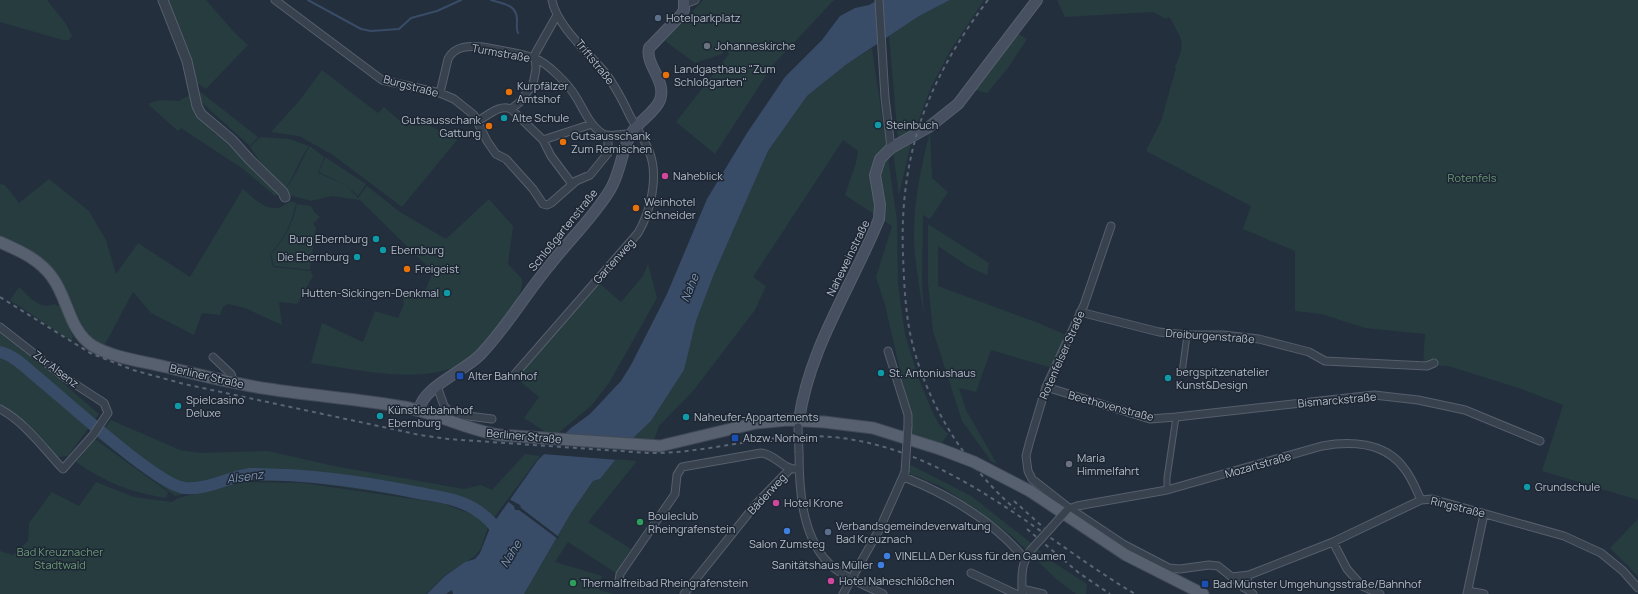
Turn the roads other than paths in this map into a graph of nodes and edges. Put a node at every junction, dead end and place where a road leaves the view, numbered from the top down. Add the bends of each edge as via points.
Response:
1 (163, 0) edge
2 (275, 0) edge
3 (552, 0) edge
4 (695, 0) edge
5 (879, 0) edge
6 (1037, 0) edge
7 (684, 2) edge
8 (557, 15) junction
9 (535, 58) junction
10 (440, 93) junction
11 (511, 109) junction
12 (477, 121) junction
13 (592, 124) junction
14 (633, 130) junction
15 (608, 135) junction
16 (543, 140) junction
17 (891, 148) junction
18 (572, 184) junction
19 (285, 196) dead end
20 (1111, 226) dead end
21 (0, 242) edge
22 (1080, 312) junction
23 (0, 326) edge
24 (1187, 335) junction
25 (888, 351) dead end
26 (213, 357) dead end
27 (1434, 363) dead end
28 (1182, 373) dead end
29 (515, 374) dead end
30 (234, 383) junction
31 (437, 386) junction
32 (1046, 387) junction
33 (0, 409) edge
34 (419, 410) junction
35 (1176, 418) junction
36 (492, 419) dead end
37 (799, 424) junction
38 (1540, 441) dead end
39 (790, 469) junction
40 (799, 469) junction
41 (904, 474) junction
42 (1168, 490) junction
43 (1421, 500) junction
44 (1068, 509) junction
45 (1484, 514) junction
46 (1333, 542) junction
47 (1024, 558) junction
48 (971, 573) dead end
49 (1249, 575) junction
50 (1232, 577) junction
51 (853, 579) junction
52 (619, 581) dead end
53 (1244, 588) junction
54 (1638, 588) edge
55 (1020, 592) edge
56 (1467, 592) edge
57 (684, 594) edge
58 (843, 594) edge
59 (883, 594) edge
60 (1043, 594) edge
61 (1203, 594) edge
62 (1253, 594) edge
63 (1380, 594) edge
64 (1484, 594) edge

1 - 19 street via 187,61 201,114 232,140
2 - 10 street, Burgstraße via 382,80
3 - 8 street, Triftstraße
4 - 7 street
5 - 17 street
6 - 17 main road, Naheweinstraße via 958,104 928,127
7 - 14 main road, Schloßgartenstraße via 681,15 649,48 649,56 662,94 657,105
8 - 9 street via 537,49
8 - 14 street, Triftstraße via 608,76 619,93
9 - 10 street, Turmstraße via 478,47 458,49 448,59
9 - 11 street via 533,84 520,102
9 - 13 street, Turmstraße via 567,85
10 - 12 street, Burgstraße via 469,110
11 - 12 street via 498,109
11 - 16 street
12 - 18 street, Burgstraße via 496,154 506,159 543,204 551,203
13 - 15 street, Turmstraße
13 - 16 street
14 - 15 street
14 - 29 street, Gartenweg via 649,151 653,167 650,201 644,223
14 - 31 main road, Schloßgartenstraße via 618,176 599,206 548,266 487,348 471,363
15 - 18 street via 608,155 590,175
16 - 18 street via 551,156
17 - 37 main road, Naheweinstraße via 880,159 876,170 879,220 818,353 803,398
20 - 22 street, Rotenfelser Straße
21 - 30 main road, Berliner Straße via 28,255 47,271 62,294 78,332 93,346 118,356
22 - 24 street, Dreiburgenstraße via 1159,332
22 - 32 street, Rotenfelser Straße
23 - 33 street, Zur Alsenz via 64,377 104,403 108,412 102,423 63,469 24,428
24 - 27 street, Dreiburgenstraße via 1259,339 1310,352 1325,361 1427,366
24 - 28 street
25 - 41 street, bridge via 908,415
26 - 30 street via 231,374
30 - 34 main road, Berliner Straße
31 - 34 main road, Schloßgartenstraße via 424,397
31 - 36 street via 444,406 452,414
32 - 35 street, Beethovenstraße via 1150,419
32 - 44 street, Rotenfelser Straße via 1026,456 1028,471 1038,484
34 - 37 main road, Berliner Straße via 476,431 643,445 673,444 756,423
35 - 38 street, Bismarckstraße via 1374,396 1418,400 1465,410
35 - 42 street via 1167,478
37 - 40 street, bridge
37 - 61 main road, Berliner Straße, bridge via 873,428 974,462 1030,492 1126,555
39 - 40 street
39 - 52 street via 771,455 762,453 682,467 677,475 675,494 620,574
39 - 57 street, Bäderweg via 756,504
40 - 51 street via 803,505 816,545 830,564
41 - 47 street via 974,513 1012,543
41 - 51 street
42 - 43 street, Mozartstraße via 1304,452 1348,443 1360,444 1390,454 1405,468
42 - 44 street, Mozartstraße
43 - 45 street, Ringstraße via 1432,499
43 - 46 street, Ringstraße
44 - 47 street, bridge
44 - 50 street, Rotenfelser Straße via 1123,544 1169,568 1218,566
45 - 54 street, Ringstraße via 1564,536 1591,548 1613,563
45 - 56 street
46 - 49 street, Ringstraße
46 - 63 street via 1347,569 1362,586
47 - 55 street
48 - 55 street
49 - 50 street, Ringstraße
49 - 53 street
50 - 53 street, Rotenfelser Straße
51 - 58 street
51 - 59 street
53 - 62 street, Rotenfelser Straße
55 - 60 street
56 - 64 street

